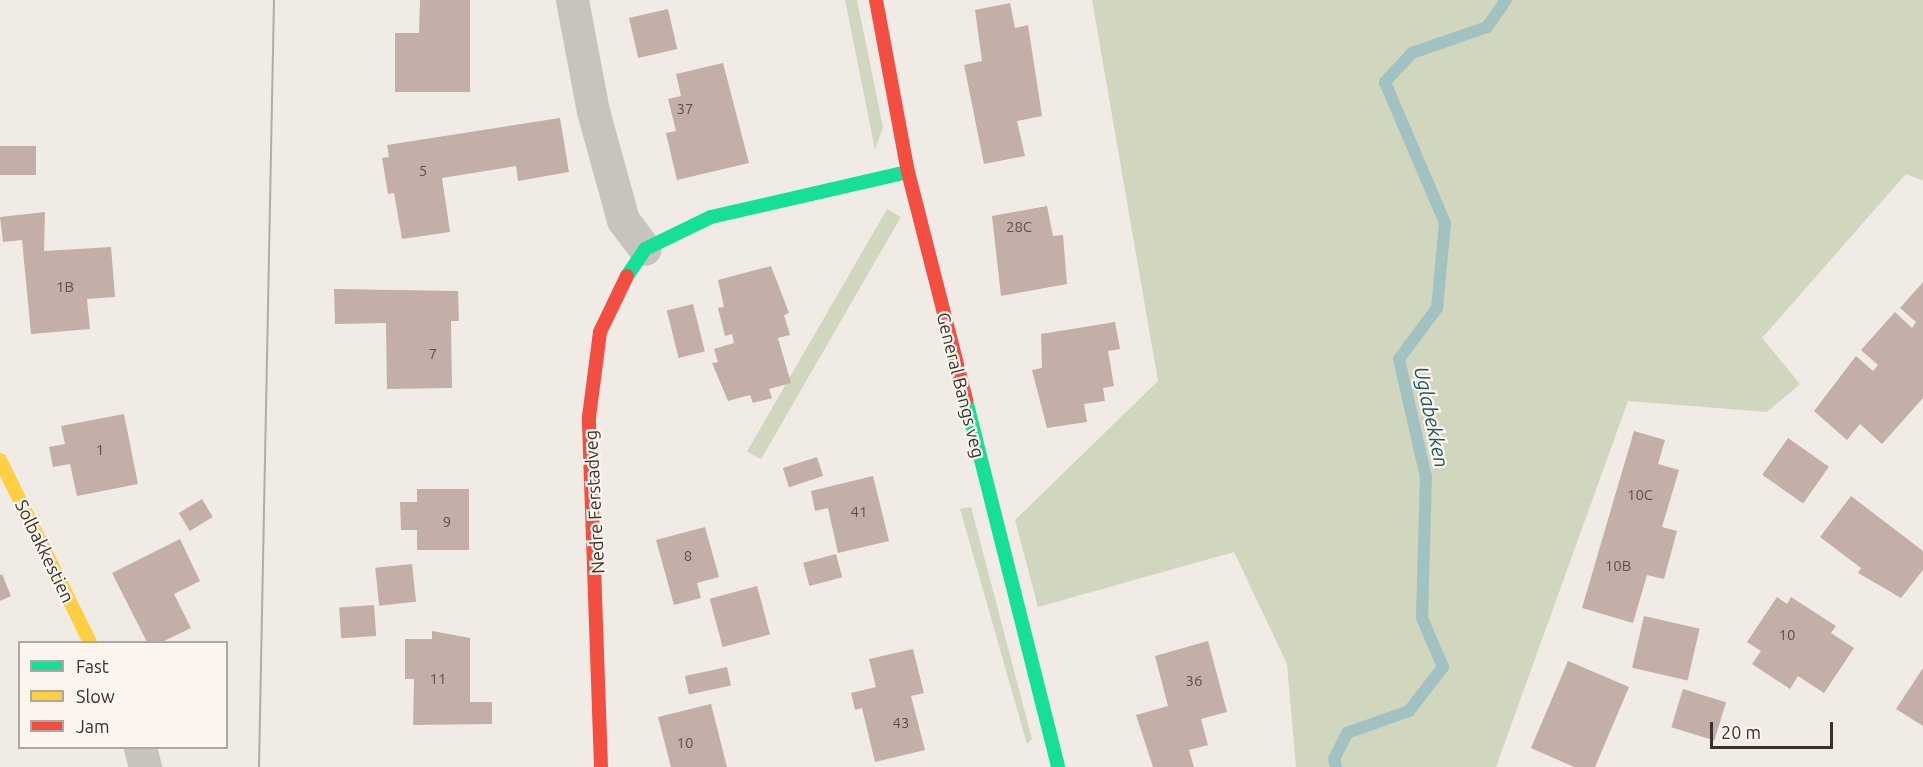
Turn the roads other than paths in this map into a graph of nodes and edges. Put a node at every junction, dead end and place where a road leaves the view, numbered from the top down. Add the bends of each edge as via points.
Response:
1 (572, 0) edge
2 (876, 0) edge
3 (908, 172) junction
4 (645, 249) junction
5 (0, 460) edge
6 (90, 641) edge
7 (140, 749) edge
8 (145, 767) edge
9 (601, 767) edge
10 (1058, 767) edge

1 - 4 street via 593,111 623,220
2 - 3 street, General Bangs veg
3 - 4 street via 711,217
3 - 10 street, General Bangs veg
4 - 9 street, Nedre Ferstadveg via 616,292 600,332 589,417
5 - 6 street, Solbakkestien
7 - 8 street

